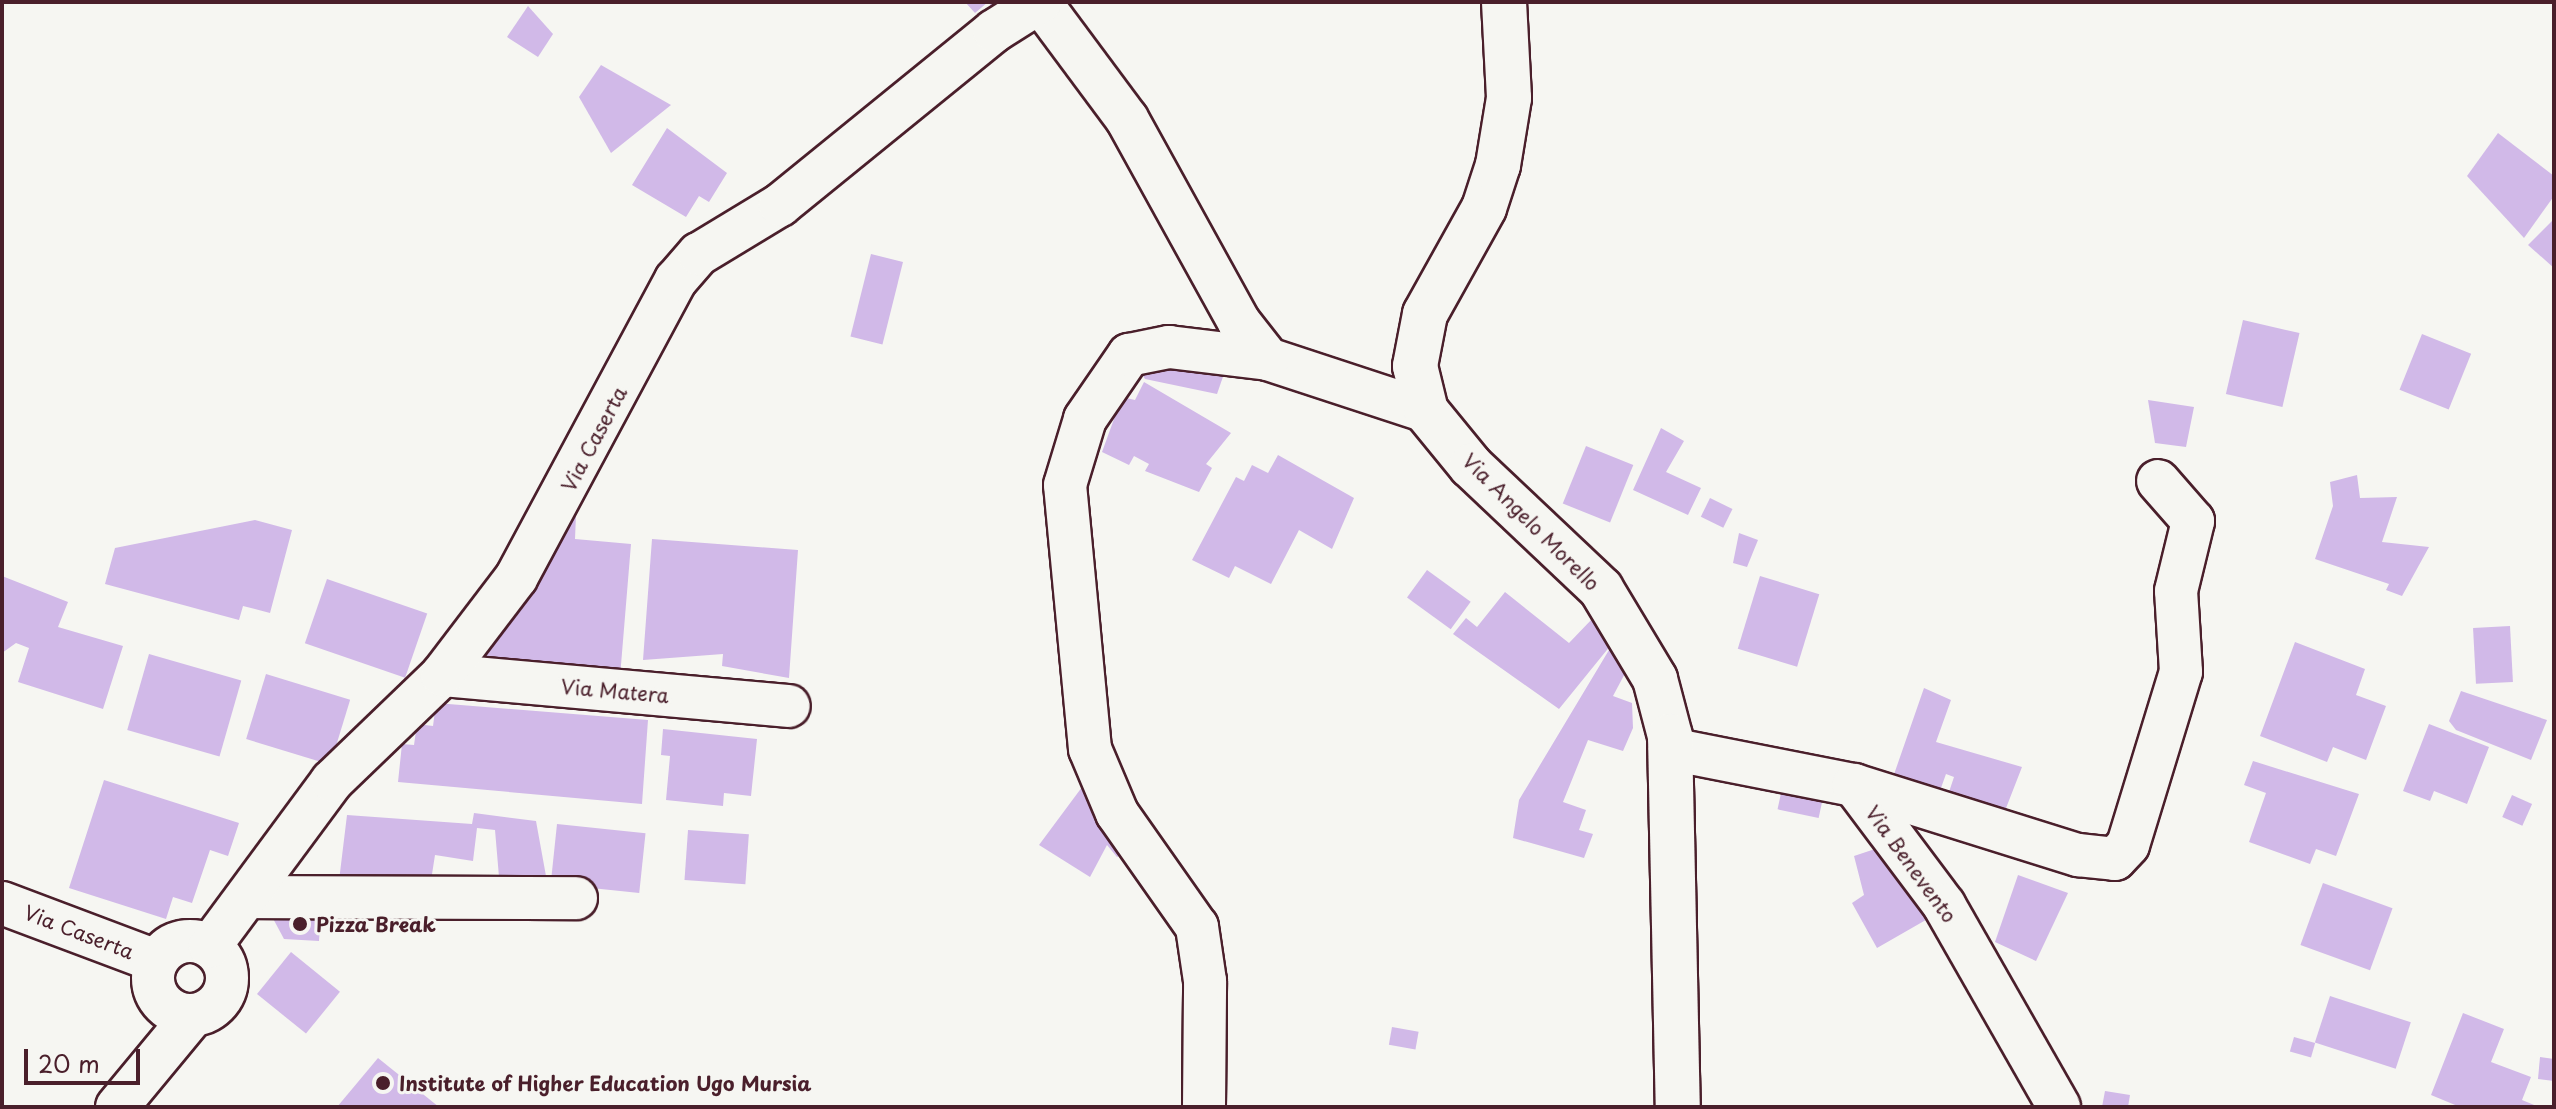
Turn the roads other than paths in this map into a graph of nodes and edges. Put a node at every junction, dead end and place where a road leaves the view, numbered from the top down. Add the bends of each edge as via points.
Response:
1 (1040, 2) edge
2 (1504, 2) edge
3 (1268, 359) junction
4 (1426, 411) junction
5 (2158, 481) dead end
6 (442, 675) junction
7 (789, 706) dead end
8 (1670, 749) junction
9 (1854, 785) junction
10 (250, 897) junction
11 (576, 898) dead end
12 (2, 903) edge
13 (210, 946) junction
14 (156, 961) junction
15 (187, 1023) junction
16 (117, 1107) edge
17 (1204, 1107) edge
18 (1678, 1107) edge
19 (2059, 1107) edge

1 - 3 street via 1127,119 1239,322
1 - 6 street, Via Caserta via 994,31 780,205 699,254 676,280 516,578
2 - 4 street via 1509,98 1501,152 1484,208 1416,338
3 - 4 street
3 - 17 street via 1169,347 1129,355 1085,419 1065,485 1090,749 1117,813 1197,927 1205,981
4 - 8 street, Via Angelo Morello via 1471,466 1601,589 1655,679
5 - 9 street via 2193,521 2176,591 2181,672 2122,852 2090,858
6 - 7 street, Via Matera
6 - 10 street, Via Caserta via 332,781
8 - 9 street, Via Benevento
8 - 18 street, Via Angelo Morello
9 - 19 street, Via Benevento via 1944,905
10 - 11 street
10 - 13 street, Via Caserta
12 - 14 street, Via Caserta
13 - 14 street via 174,943
13 - 15 street via 225,964 226,987 215,1006
14 - 15 street via 152,983 162,1004
15 - 16 street

